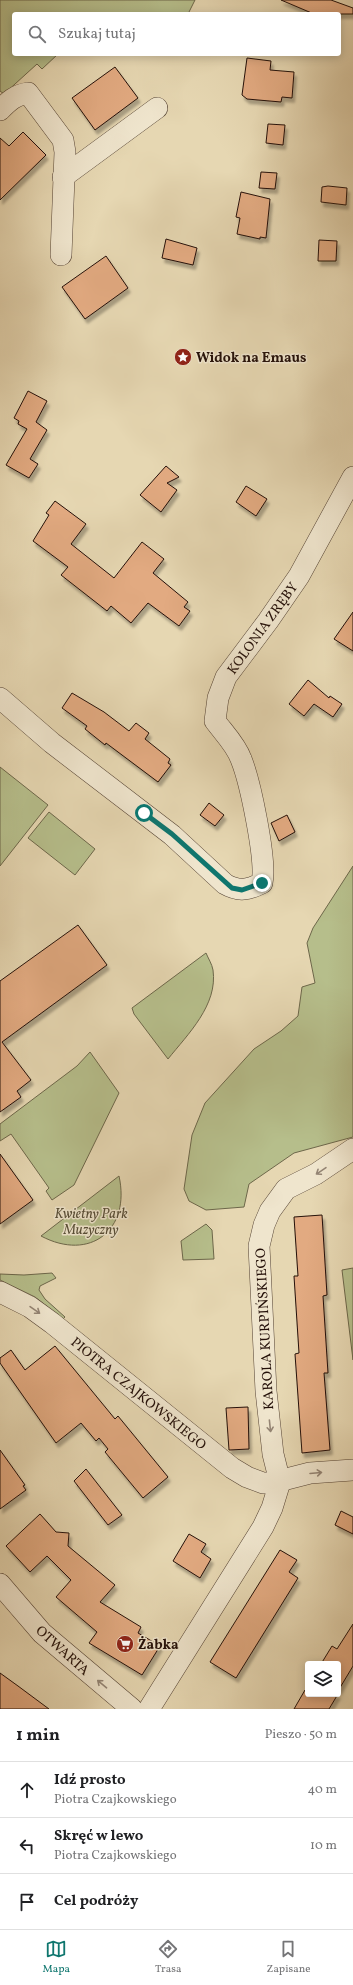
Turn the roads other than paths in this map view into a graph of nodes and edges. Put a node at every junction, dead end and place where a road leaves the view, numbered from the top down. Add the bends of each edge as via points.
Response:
1 (157, 108) dead end
2 (0, 110) edge
3 (63, 177) junction
4 (61, 254) dead end
5 (353, 477) edge
6 (0, 698) edge
7 (353, 1149) edge
8 (0, 1292) edge
9 (353, 1470) edge
10 (280, 1482) junction
11 (0, 1584) edge
12 (132, 1709) edge
13 (149, 1709) edge

1 - 3 street
2 - 3 street via 19,94 28,93 63,140
3 - 4 street
5 - 6 street, KOLONIA ZRĘBY via 299,576 226,677 218,698 215,721 241,758 249,783 264,875 262,883 242,890 225,884 172,834 52,743
7 -> 10 street, KAROLA KURPIŃSKIEGO via 316,1174 286,1189 270,1211 259,1246 266,1391 273,1454
8 -> 10 street, PIOTRA CZAJKOWSKIEGO via 30,1307 52,1323 232,1468 263,1483
10 -> 9 street via 310,1473
10 - 13 street via 263,1527
12 -> 11 street, OTWARTA via 42,1634

